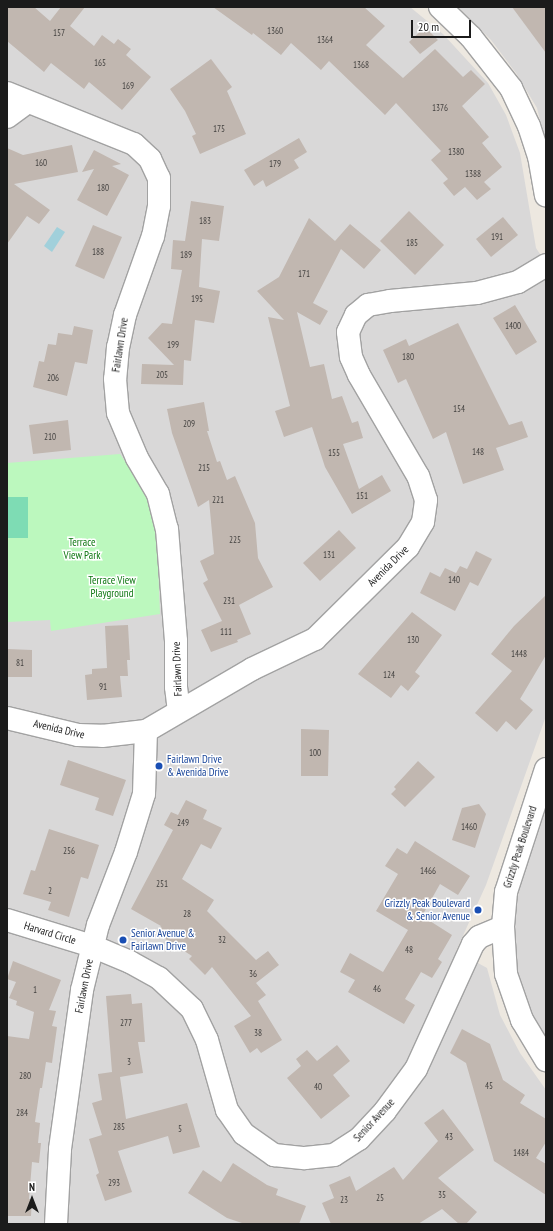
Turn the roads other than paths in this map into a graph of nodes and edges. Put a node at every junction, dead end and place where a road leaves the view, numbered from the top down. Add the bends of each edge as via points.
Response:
1 (440, 7) edge
2 (7, 93) edge
3 (26, 103) junction
4 (7, 117) edge
5 (546, 195) edge
6 (546, 265) edge
7 (179, 710) junction
8 (7, 718) edge
9 (146, 731) junction
10 (546, 769) edge
11 (7, 920) edge
12 (503, 927) junction
13 (92, 946) junction
14 (546, 1060) edge
15 (56, 1224) edge

1 - 5 street via 479,47 511,88 532,133
2 - 3 street, Fairlawn Drive
3 - 4 street
3 - 7 street, Fairlawn Drive via 99,128 134,144 150,159 159,178 159,206 153,236 125,315 118,347 115,380 118,413 137,458 158,494 167,529
6 - 7 street, Avenida Drive via 518,282 477,293 382,302 368,305 356,315 348,332 352,357 359,375 418,476 426,500 423,522 408,547 315,639 252,669
7 - 9 street, Avenida Drive
8 - 9 street, Avenida Drive via 78,735 102,736
9 - 13 street, Fairlawn Drive via 144,794
10 - 12 street, Grizzly Peak Boulevard via 510,877
11 - 13 street, Harvard Circle
12 - 13 street, Senior Avenue via 479,937 472,944 416,1069 385,1111 359,1139 334,1155 305,1158 274,1155 244,1134 227,1110 207,1040 192,1009 159,978
12 - 14 street, Grizzly Peak Boulevard via 506,974 522,1020
13 - 15 street, Fairlawn Drive via 82,990 60,1149

